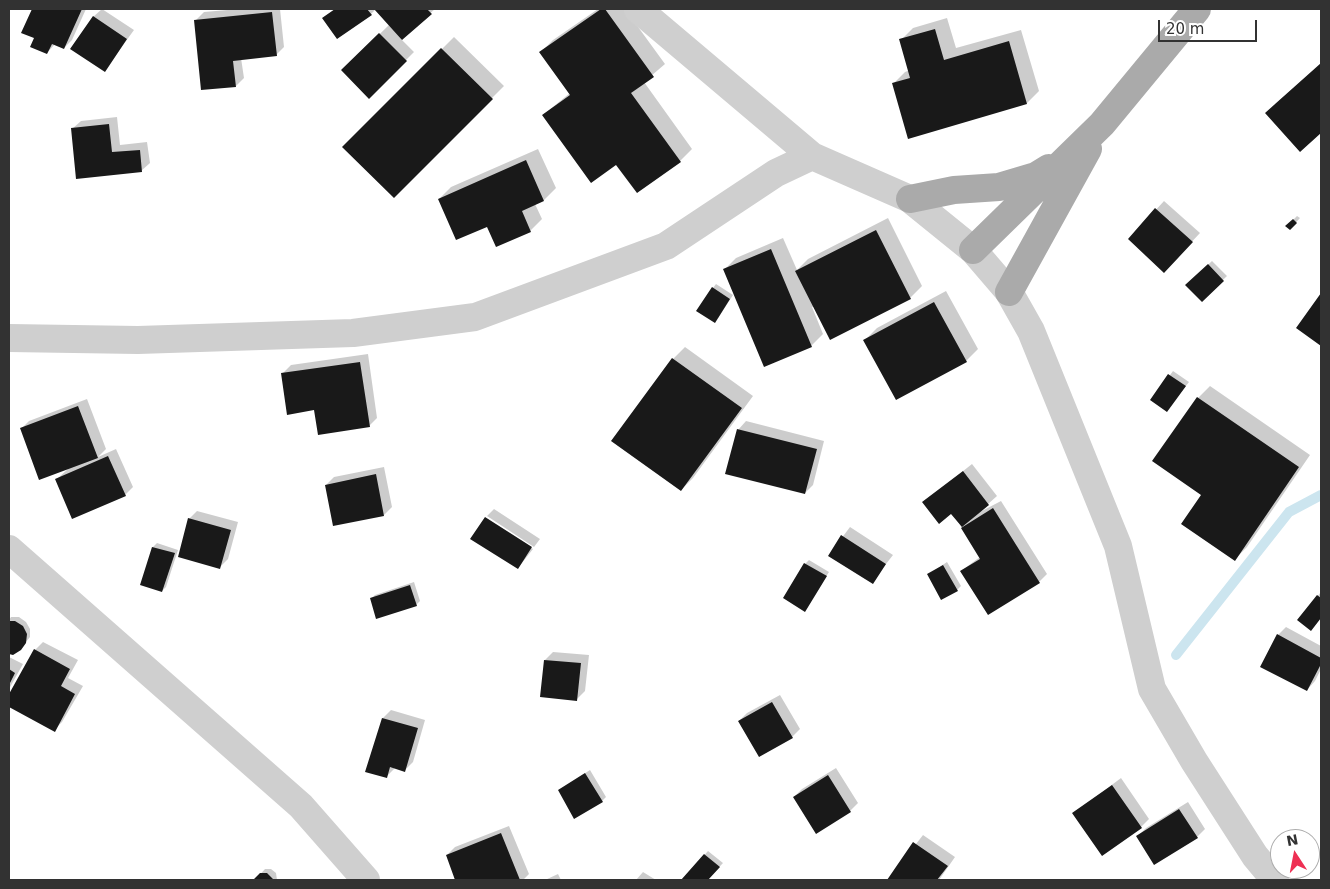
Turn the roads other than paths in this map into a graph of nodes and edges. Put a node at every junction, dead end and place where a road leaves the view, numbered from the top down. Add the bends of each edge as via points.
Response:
1 (638, 9) edge
2 (1198, 9) edge
3 (1102, 124) junction
4 (1070, 155) junction
5 (812, 156) junction
6 (910, 199) junction
7 (972, 250) junction
8 (1009, 292) junction
9 (9, 338) edge
10 (9, 549) edge
11 (366, 880) edge
12 (1275, 880) edge

1 - 5 street
2 - 3 main road
3 - 4 main road
3 - 8 main road
4 - 6 main road via 1036,176 998,187 954,190
4 - 7 main road
5 - 6 street
5 - 9 street via 776,173 666,246 476,318 353,334 138,340
6 - 7 street
7 - 8 street
8 - 12 street via 1031,331 1118,546 1152,689 1240,832
10 - 11 street via 301,806

